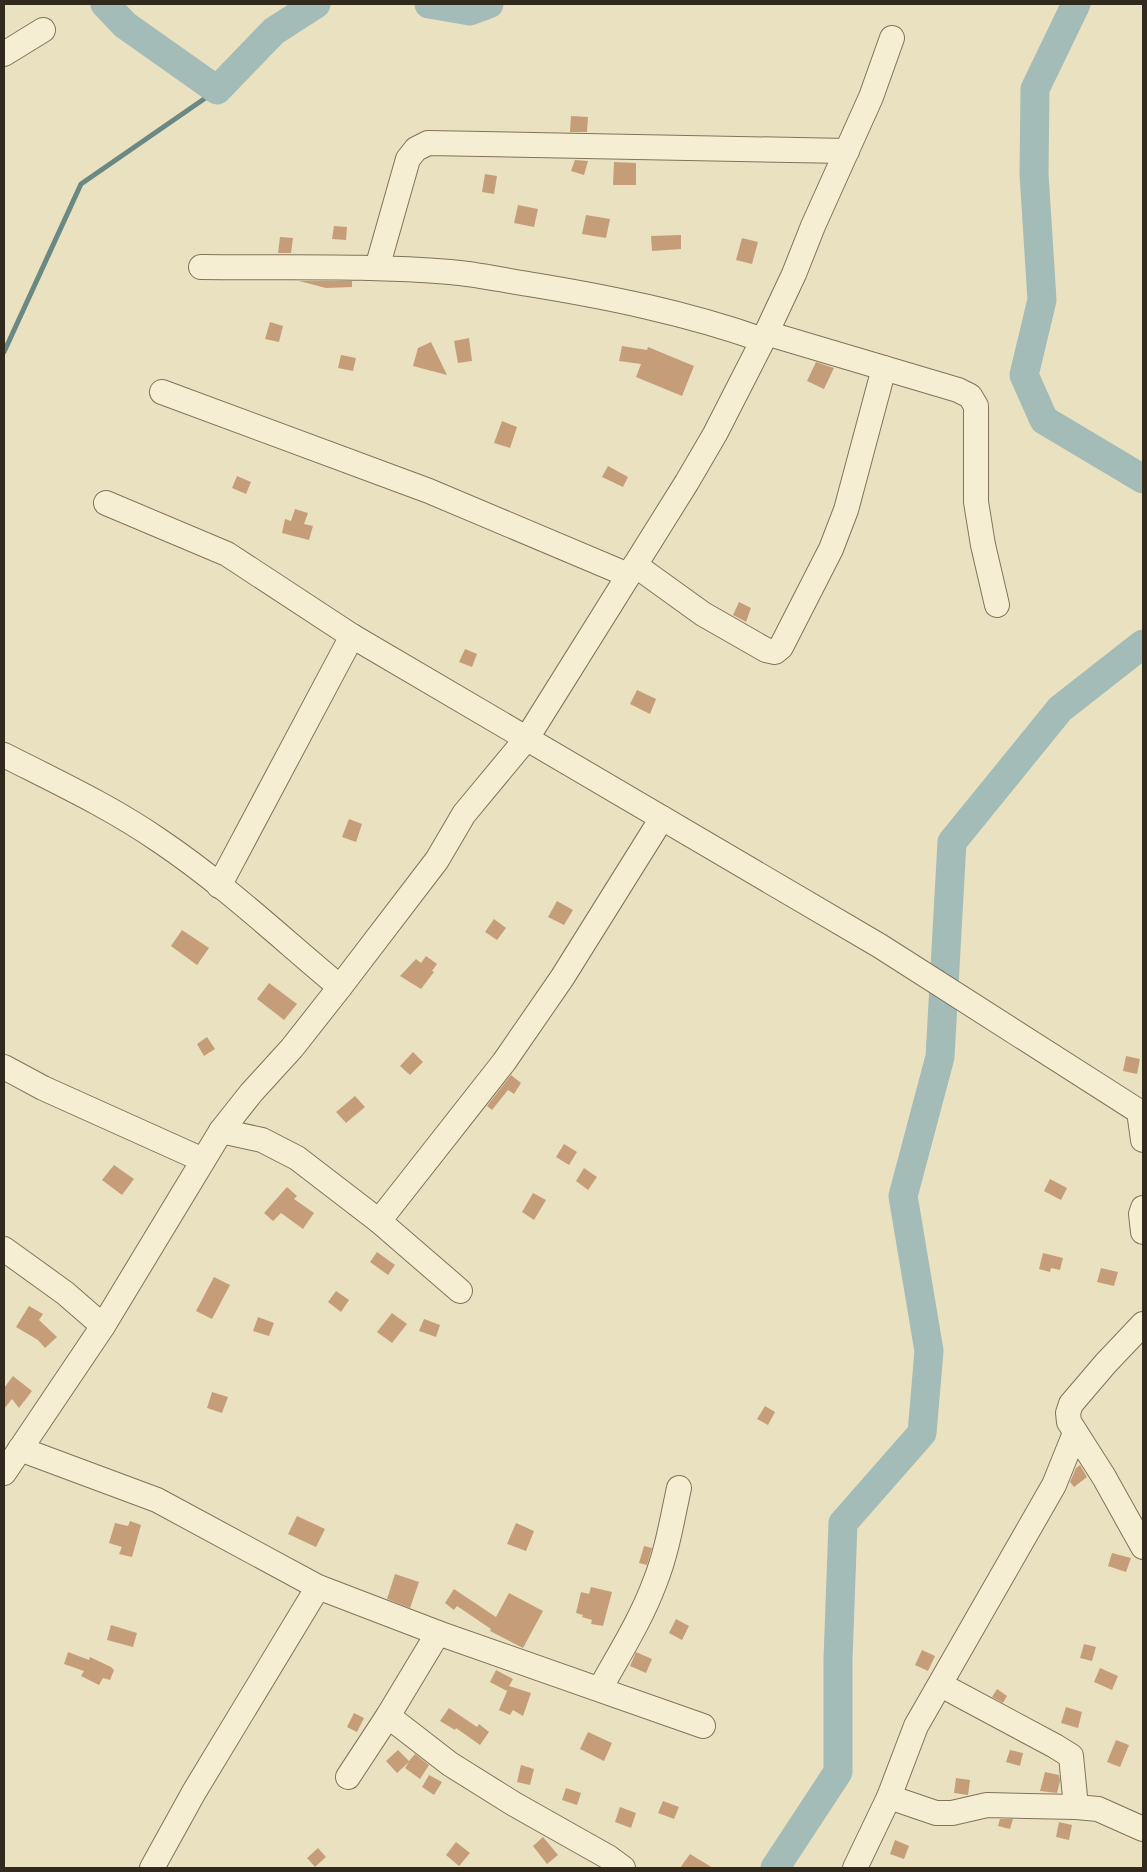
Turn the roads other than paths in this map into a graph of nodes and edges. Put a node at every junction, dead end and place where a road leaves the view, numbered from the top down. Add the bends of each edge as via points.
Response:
1 (43, 30) dead end
2 (892, 38) dead end
3 (4, 54) edge
4 (847, 151) junction
5 (201, 267) dead end
6 (378, 268) junction
7 (765, 336) junction
8 (884, 368) junction
9 (162, 392) dead end
10 (106, 503) dead end
11 (632, 570) junction
12 (997, 605) dead end
13 (352, 636) junction
14 (527, 738) junction
15 (4, 755) edge
16 (662, 818) junction
17 (219, 886) junction
18 (340, 987) junction
19 (4, 1068) edge
20 (1141, 1112) edge
21 (221, 1131) junction
22 (1143, 1140) edge
23 (203, 1160) junction
24 (1143, 1208) edge
25 (379, 1221) junction
26 (1143, 1232) edge
27 (4, 1249) edge
28 (460, 1291) dead end
29 (1143, 1324) edge
30 (103, 1326) junction
31 (1075, 1433) junction
32 (10, 1459) edge
33 (679, 1488) dead end
34 (1143, 1547) edge
35 (318, 1587) junction
36 (438, 1633) junction
37 (941, 1685) junction
38 (600, 1689) junction
39 (388, 1716) junction
40 (703, 1726) dead end
41 (348, 1778) dead end
42 (889, 1797) junction
43 (1076, 1807) junction
44 (1143, 1829) edge
45 (152, 1868) edge
46 (623, 1868) edge
47 (855, 1868) edge

1 - 3 street
2 - 4 street
4 - 6 street via 428,142 408,159
4 - 7 street
5 - 6 street
6 - 7 street via 452,272 568,291
7 - 8 street
7 - 11 street via 688,482
8 - 11 street via 846,510 831,549 781,647 774,652 766,650
8 - 12 street via 958,390 970,396 976,406 976,502
9 - 11 street
10 - 13 street via 227,554
11 - 14 street
13 - 14 street
13 - 17 street
14 - 16 street
14 - 18 street via 464,814 437,860
15 - 17 street via 110,809 161,841
16 - 20 street via 880,946
16 - 25 street via 562,978 509,1054
17 - 18 street
18 - 21 street
19 - 23 street
20 - 22 street
21 - 23 street
21 - 25 street via 278,1147
23 - 30 street
24 - 26 street
25 - 28 street
27 - 30 street via 65,1293
29 - 31 street via 1071,1404 1069,1422
30 - 32 street
31 - 34 street
31 - 37 street via 1054,1485
32 - 35 street via 157,1500
33 - 38 street via 656,1582
35 - 36 street
35 - 45 street
36 - 38 street
36 - 39 street
37 - 42 street via 916,1726
37 - 43 street via 1070,1756
38 - 40 street
39 - 41 street
39 - 46 street via 450,1764
42 - 43 street via 943,1814 987,1805
42 - 47 street
43 - 44 street via 1098,1809

